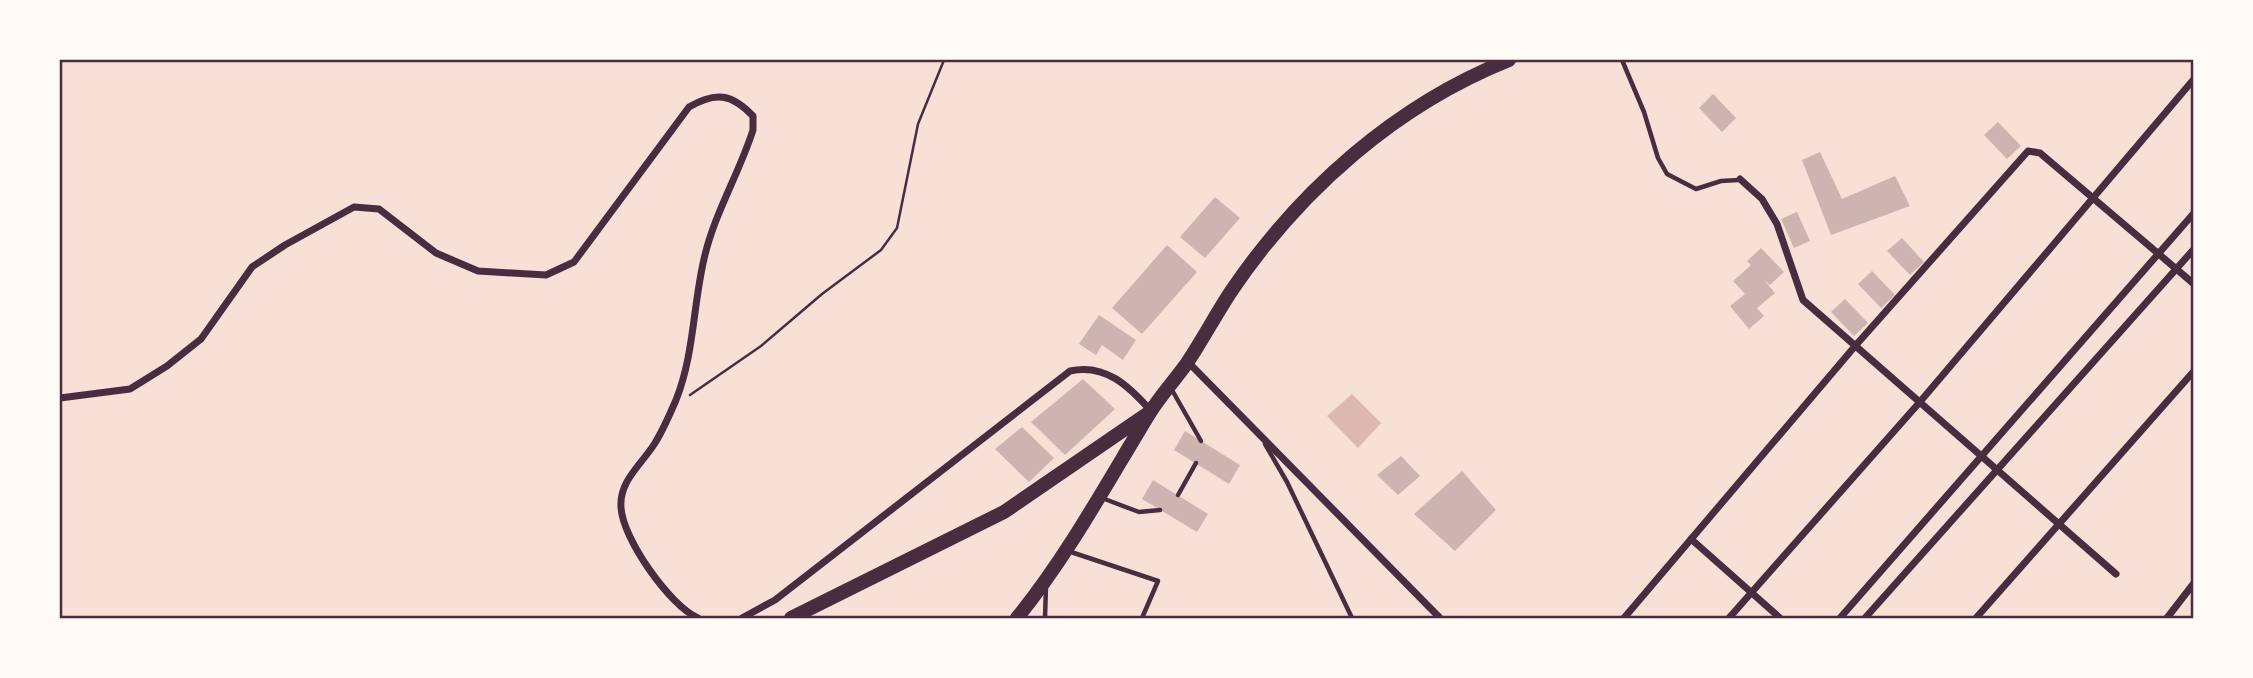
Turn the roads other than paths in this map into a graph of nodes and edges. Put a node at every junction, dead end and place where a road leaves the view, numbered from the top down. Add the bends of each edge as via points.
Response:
1 (1509, 60) edge
2 (1622, 60) edge
3 (2193, 79) edge
4 (1740, 180) joint
5 (2092, 198) junction
6 (2193, 213) edge
7 (2193, 249) edge
8 (2158, 253) junction
9 (2176, 269) junction
10 (2193, 284) edge
11 (1857, 345) junction
12 (1188, 362) junction
13 (2193, 371) edge
14 (1170, 386) junction
15 (60, 398) edge
16 (1919, 402) junction
17 (1151, 411) junction
18 (1263, 440) junction
19 (1201, 441) dead end
20 (1981, 457) junction
21 (1196, 463) dead end
22 (1995, 469) junction
23 (1178, 495) dead end
24 (1101, 498) junction
25 (1160, 510) dead end
26 (2059, 524) junction
27 (1691, 539) junction
28 (1066, 550) junction
29 (2116, 574) dead end
30 (1046, 578) junction
31 (2193, 583) edge
32 (1751, 593) junction
33 (1020, 616) edge
34 (698, 618) edge
35 (743, 618) edge
36 (791, 618) edge
37 (1045, 618) edge
38 (1142, 618) edge
39 (1352, 618) edge
40 (1440, 618) edge
41 (1624, 618) edge
42 (1729, 618) edge
43 (1780, 618) edge
44 (1840, 618) edge
45 (1865, 618) edge
46 (1976, 618) edge
47 (2167, 618) edge

1 - 12 highway via 1464,78 1359,150 1274,235 1232,289
2 - 4 lane via 1667,174 1696,189
3 - 5 street
4 - 11 street via 1762,199 1777,224 1803,300
5 - 8 street
5 - 11 street via 2034,150 2028,152
5 - 16 street
6 - 8 street
7 - 9 street
8 - 9 street
8 - 20 street
9 - 10 street
9 - 22 street
11 - 16 street
11 - 27 street
12 - 14 highway
12 - 18 street
13 - 26 street
14 - 17 highway
14 - 19 lane
15 - 34 street via 130,389 167,366 201,339 252,267 354,207 379,209 417,242 455,264 478,271 529,276 562,269 575,262 690,107 707,96 724,97 753,116 753,130 704,257 685,375 654,444 621,494 625,526 654,575 686,612
16 - 20 street
16 - 32 street
17 - 24 highway
17 - 35 street via 1129,386 1111,376 1096,370 1070,371 775,600
17 - 36 highway via 1004,512
18 - 39 lane
18 - 40 street
20 - 22 street
20 - 44 street
21 - 23 lane
22 - 26 street
22 - 45 street
24 - 25 lane via 1139,512
24 - 28 highway
26 - 29 street
26 - 46 street
27 - 32 street
27 - 41 street
28 - 30 highway
28 - 38 lane via 1158,581
30 - 33 highway
30 - 37 lane
31 - 47 street
32 - 42 street
32 - 43 street

